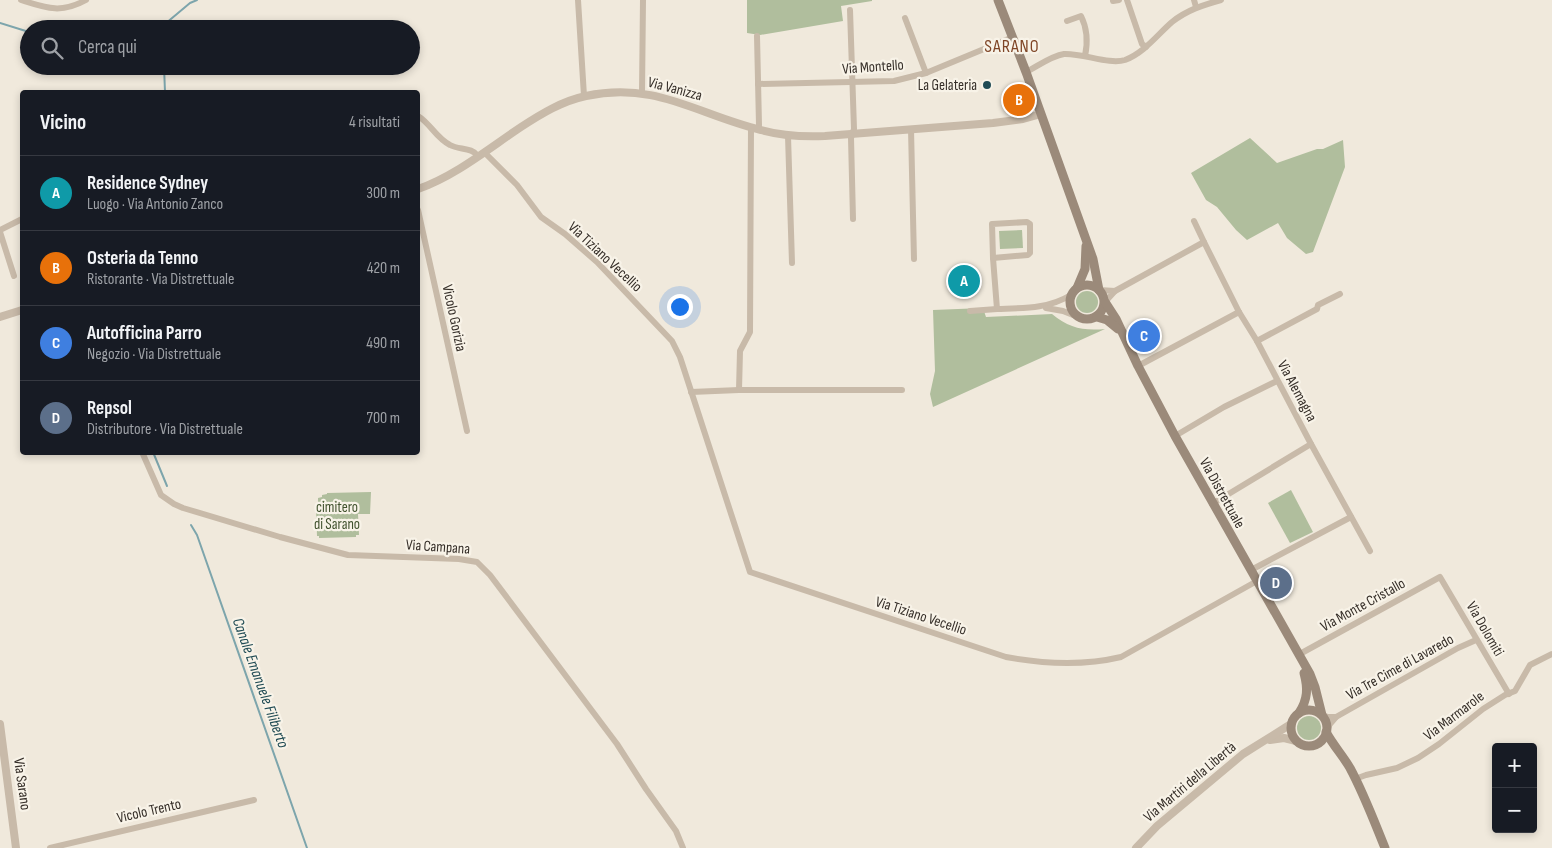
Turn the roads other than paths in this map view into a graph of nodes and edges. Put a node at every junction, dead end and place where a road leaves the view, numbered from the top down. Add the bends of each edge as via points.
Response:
1 (21, 0) edge
2 (86, 0) edge
3 (578, 0) edge
4 (643, 0) edge
5 (998, 0) edge
6 (1127, 0) edge
7 (1194, 0) edge
8 (1221, 0) edge
9 (1196, 7) junction
10 (850, 10) dead end
11 (905, 18) dead end
12 (1067, 21) dead end
13 (757, 36) dead end
14 (1013, 37) junction
15 (1146, 47) junction
16 (1085, 56) junction
17 (1026, 72) junction
18 (926, 74) junction
19 (852, 82) junction
20 (758, 84) junction
21 (642, 93) junction
22 (584, 96) junction
23 (1040, 114) junction
24 (420, 117) edge
25 (759, 125) dead end
26 (751, 127) junction
27 (911, 129) junction
28 (852, 134) junction
29 (788, 136) junction
30 (481, 154) junction
31 (420, 188) edge
32 (853, 218) dead end
33 (420, 219) edge
34 (20, 220) edge
35 (1194, 222) dead end
36 (0, 231) edge
37 (1084, 234) junction
38 (1204, 242) junction
39 (993, 258) junction
40 (914, 259) dead end
41 (792, 263) dead end
42 (14, 276) dead end
43 (1099, 290) junction
44 (1114, 291) junction
45 (1074, 292) junction
46 (1340, 294) dead end
47 (1105, 302) junction
48 (1040, 307) junction
49 (997, 310) junction
50 (20, 311) edge
51 (970, 311) dead end
52 (1240, 312) junction
53 (0, 317) edge
54 (1078, 317) junction
55 (1097, 317) junction
56 (1124, 337) junction
57 (1257, 341) junction
58 (1138, 366) junction
59 (1277, 380) junction
60 (739, 390) junction
61 (902, 390) dead end
62 (691, 392) junction
63 (467, 430) dead end
64 (1175, 436) junction
65 (1311, 444) junction
66 (143, 455) edge
67 (1212, 504) junction
68 (1351, 516) junction
69 (1370, 551) dead end
70 (1251, 570) junction
71 (1440, 576) joint
72 (1257, 581) junction
73 (1476, 640) junction
74 (1552, 654) edge
75 (1300, 657) junction
76 (1509, 694) junction
77 (1299, 713) junction
78 (1322, 716) junction
79 (1336, 717) junction
80 (0, 724) edge
81 (1291, 724) junction
82 (1326, 732) junction
83 (1266, 741) junction
84 (1296, 741) junction
85 (1314, 745) junction
86 (1344, 759) junction
87 (1356, 779) junction
88 (254, 800) dead end
89 (16, 848) edge
90 (50, 848) edge
91 (683, 848) edge
92 (1136, 848) edge
93 (1385, 848) edge

1 - 2 street via 56,9 75,6
3 - 22 street
4 - 21 street
5 - 14 main road
6 - 15 street via 1142,44
7 - 9 street
8 - 9 street
9 - 15 street
10 - 19 street
11 - 18 street
12 - 16 street via 1081,16 1088,46
13 - 20 street
14 - 17 main road
14 - 18 street, Via Montello
15 - 16 street via 1119,62
16 - 17 street via 1056,56
17 - 23 main road
18 - 19 street, Via Montello via 894,81
19 - 20 street, Via Montello
19 - 28 street
20 - 25 street
21 - 22 street, Via Vanizza
21 - 26 street, Via Vanizza
22 - 30 street, Via Vanizza via 550,110
23 - 27 street, Via Vanizza via 993,123
23 - 37 main road
24 - 30 street, Via Tiziano Vecellio via 446,143
26 - 29 street, Via Vanizza
26 - 60 street via 750,332 740,350
27 - 28 street, Via Vanizza
27 - 40 street
28 - 29 street, Via Vanizza
28 - 32 street
29 - 41 street
30 - 31 street, Via Vanizza via 449,175
30 - 62 street, Via Tiziano Vecellio via 517,185 541,217 598,262 672,340
33 - 63 street, Vicolo Gorizia
34 - 36 street
35 - 38 street, Via Alemagna
36 - 42 street
37 - 43 main road
37 - 45 main road via 1086,262
38 - 44 street
38 - 52 street, Via Alemagna
39 - 39 street via 1030,253 1028,222 992,224
39 - 49 street
43 - 44 street
43 - 45 main road via 1086,285
43 - 47 main road
44 - 47 street
45 - 48 street via 1058,303
45 - 54 main road via 1070,300 1071,310
46 - 57 street
47 - 55 main road
47 - 56 main road, Via Distrettuale
48 - 49 street
48 - 54 street
49 - 51 street
50 - 53 street
52 - 57 street, Via Alemagna
52 - 58 street
54 - 55 main road via 1088,320
55 - 56 main road via 1108,320
56 - 58 main road, Via Distrettuale
57 - 59 street, Via Alemagna
58 - 64 main road, Via Distrettuale
59 - 64 street
59 - 65 street, Via Alemagna
60 - 61 street
60 - 62 street
62 - 72 street, Via Tiziano Vecellio via 750,572 1006,657 1032,662 1079,663 1121,657
64 - 67 main road, Via Distrettuale
65 - 67 street
65 - 68 street, Via Alemagna
66 - 91 street, Via Campana via 161,495 184,508 348,555 477,562 617,744 676,831
67 - 70 main road, Via Distrettuale
68 - 69 street, Via Alemagna
68 - 70 street
70 - 72 main road, Via Distrettuale
71 - 73 street, Via Dolomiti
71 - 75 street, Via Monte Cristallo
72 - 75 main road, Via Distrettuale
73 - 76 street, Via Dolomiti
73 - 79 street, Via Tre Cime di Lavaredo
74 - 76 street, Via Marmarole via 1530,665 1518,689
75 - 77 main road, Via Distrettuale via 1308,690
75 - 78 main road, Via Distrettuale via 1315,687
76 - 87 street, Via Marmarole via 1413,761
77 - 78 main road via 1311,710
77 - 81 main road, Via Distrettuale
78 - 79 street, Via Tre Cime di Lavaredo
78 - 82 main road, Via Distrettuale
79 - 82 street, Via Tre Cime di Lavaredo
80 - 89 street, Via Sarano
81 - 83 street, Via Martiri della Libertà
81 - 84 main road
82 - 85 main road
82 - 86 main road, Via Distrettuale
83 - 84 street via 1284,738
83 - 92 street, Via Martiri della Libertà via 1244,754 1157,826
84 - 85 main road, Via Distrettuale via 1305,746
85 - 86 main road, Via Distrettuale via 1328,748
86 - 87 main road, Via Distrettuale
87 - 93 main road, Via Distrettuale
88 - 90 street, Vicolo Trento

